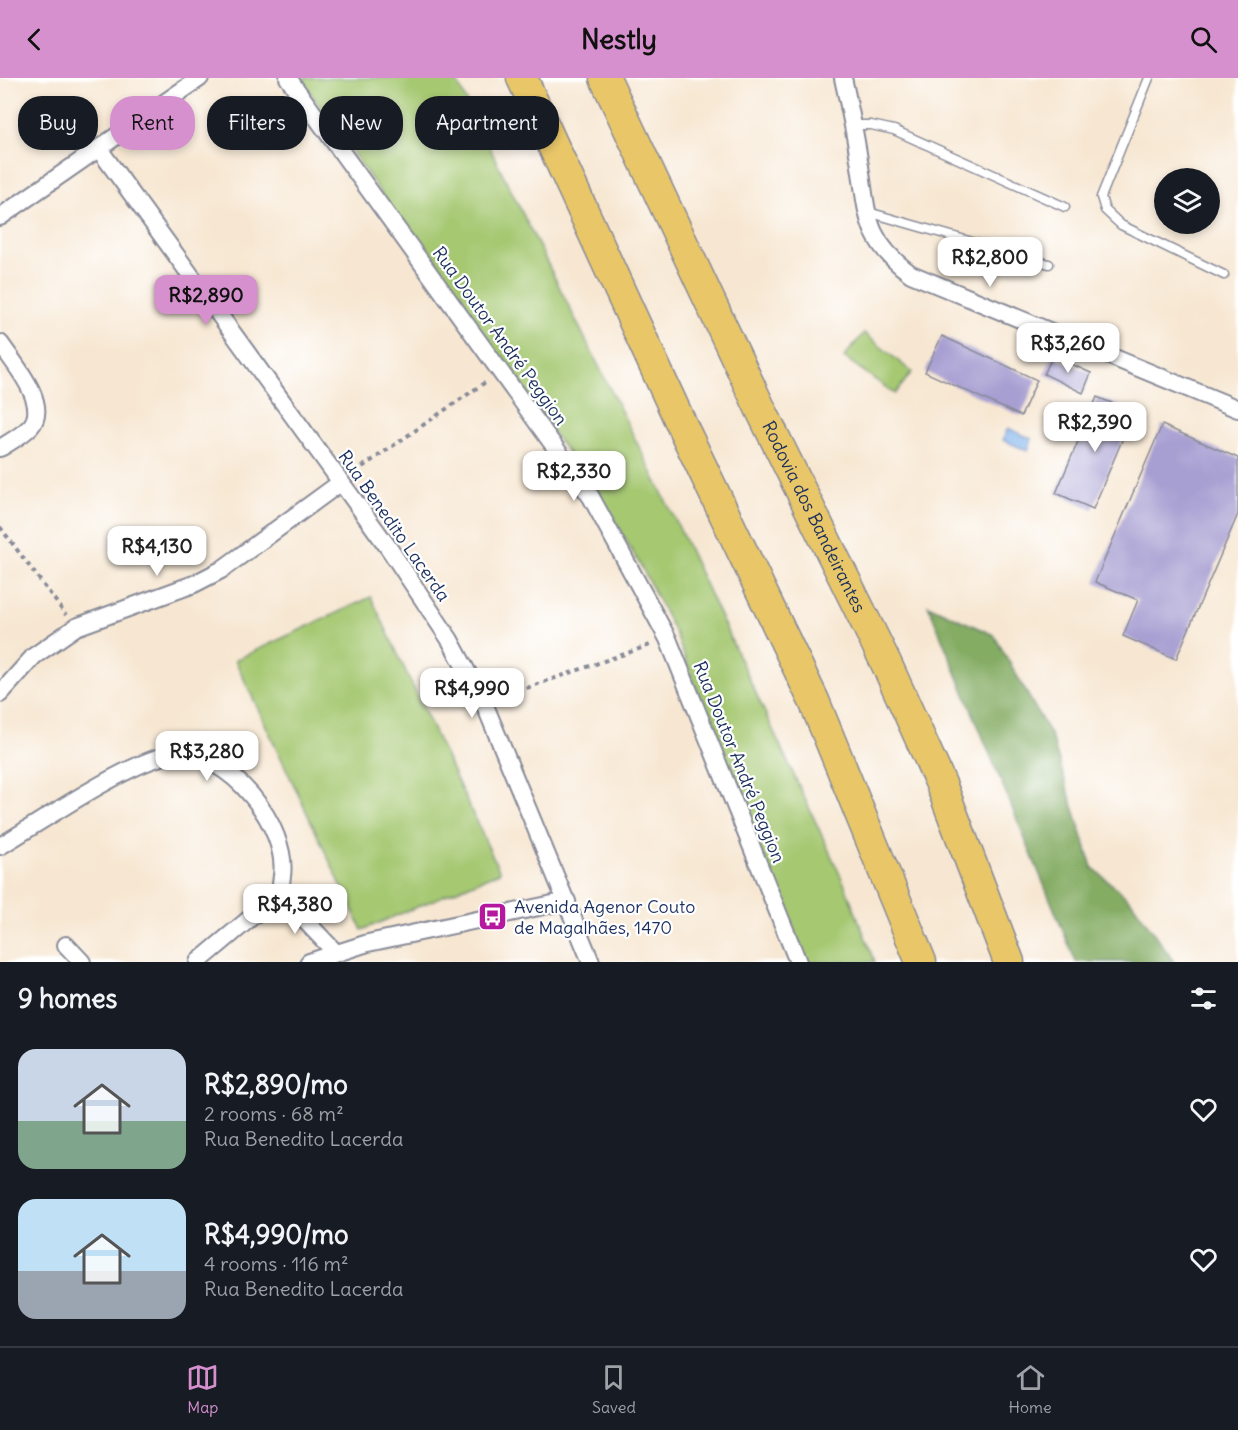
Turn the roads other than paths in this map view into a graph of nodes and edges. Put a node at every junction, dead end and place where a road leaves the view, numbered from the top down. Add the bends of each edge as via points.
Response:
1 (200, 78) edge
2 (288, 78) edge
3 (522, 78) edge
4 (605, 78) edge
5 (843, 78) edge
6 (1149, 78) edge
7 (853, 125) junction
8 (99, 149) junction
9 (1065, 207) dead end
10 (865, 212) junction
11 (0, 217) edge
12 (1049, 264) dead end
13 (1224, 275) dead end
14 (0, 343) edge
15 (1238, 409) edge
16 (0, 448) edge
17 (340, 483) junction
18 (0, 694) edge
19 (0, 846) edge
20 (279, 893) junction
21 (567, 901) junction
22 (66, 945) dead end
23 (336, 953) junction
24 (82, 962) edge
25 (198, 962) edge
26 (309, 962) edge
27 (591, 962) edge
28 (798, 962) edge
29 (921, 962) edge
30 (1009, 962) edge

1 - 8 street
2 - 28 street, Rua Doutor André Peggion via 591,497 668,639
3 - 29 highway via 814,701
4 - 30 highway, Rodovia dos Bandeirantes via 761,410 886,663 941,784
5 - 7 street
6 - 13 lane via 1101,197 1105,210 1121,225
7 - 9 lane via 894,130
7 - 10 street
8 - 11 street
8 - 17 street, Rua Benedito Lacerda
10 - 12 lane
10 - 15 street via 880,244 911,274
14 - 16 street via 31,388 38,409 32,425
17 - 18 street via 194,584 76,627 34,656
17 - 21 street, Rua Benedito Lacerda via 450,639 484,703
19 - 20 street via 126,772 178,754 202,759 230,775 254,796 274,830 283,857
20 - 23 street
20 - 25 street
21 - 23 street
21 - 27 street, Rua Benedito Lacerda
22 - 24 street
23 - 26 street

